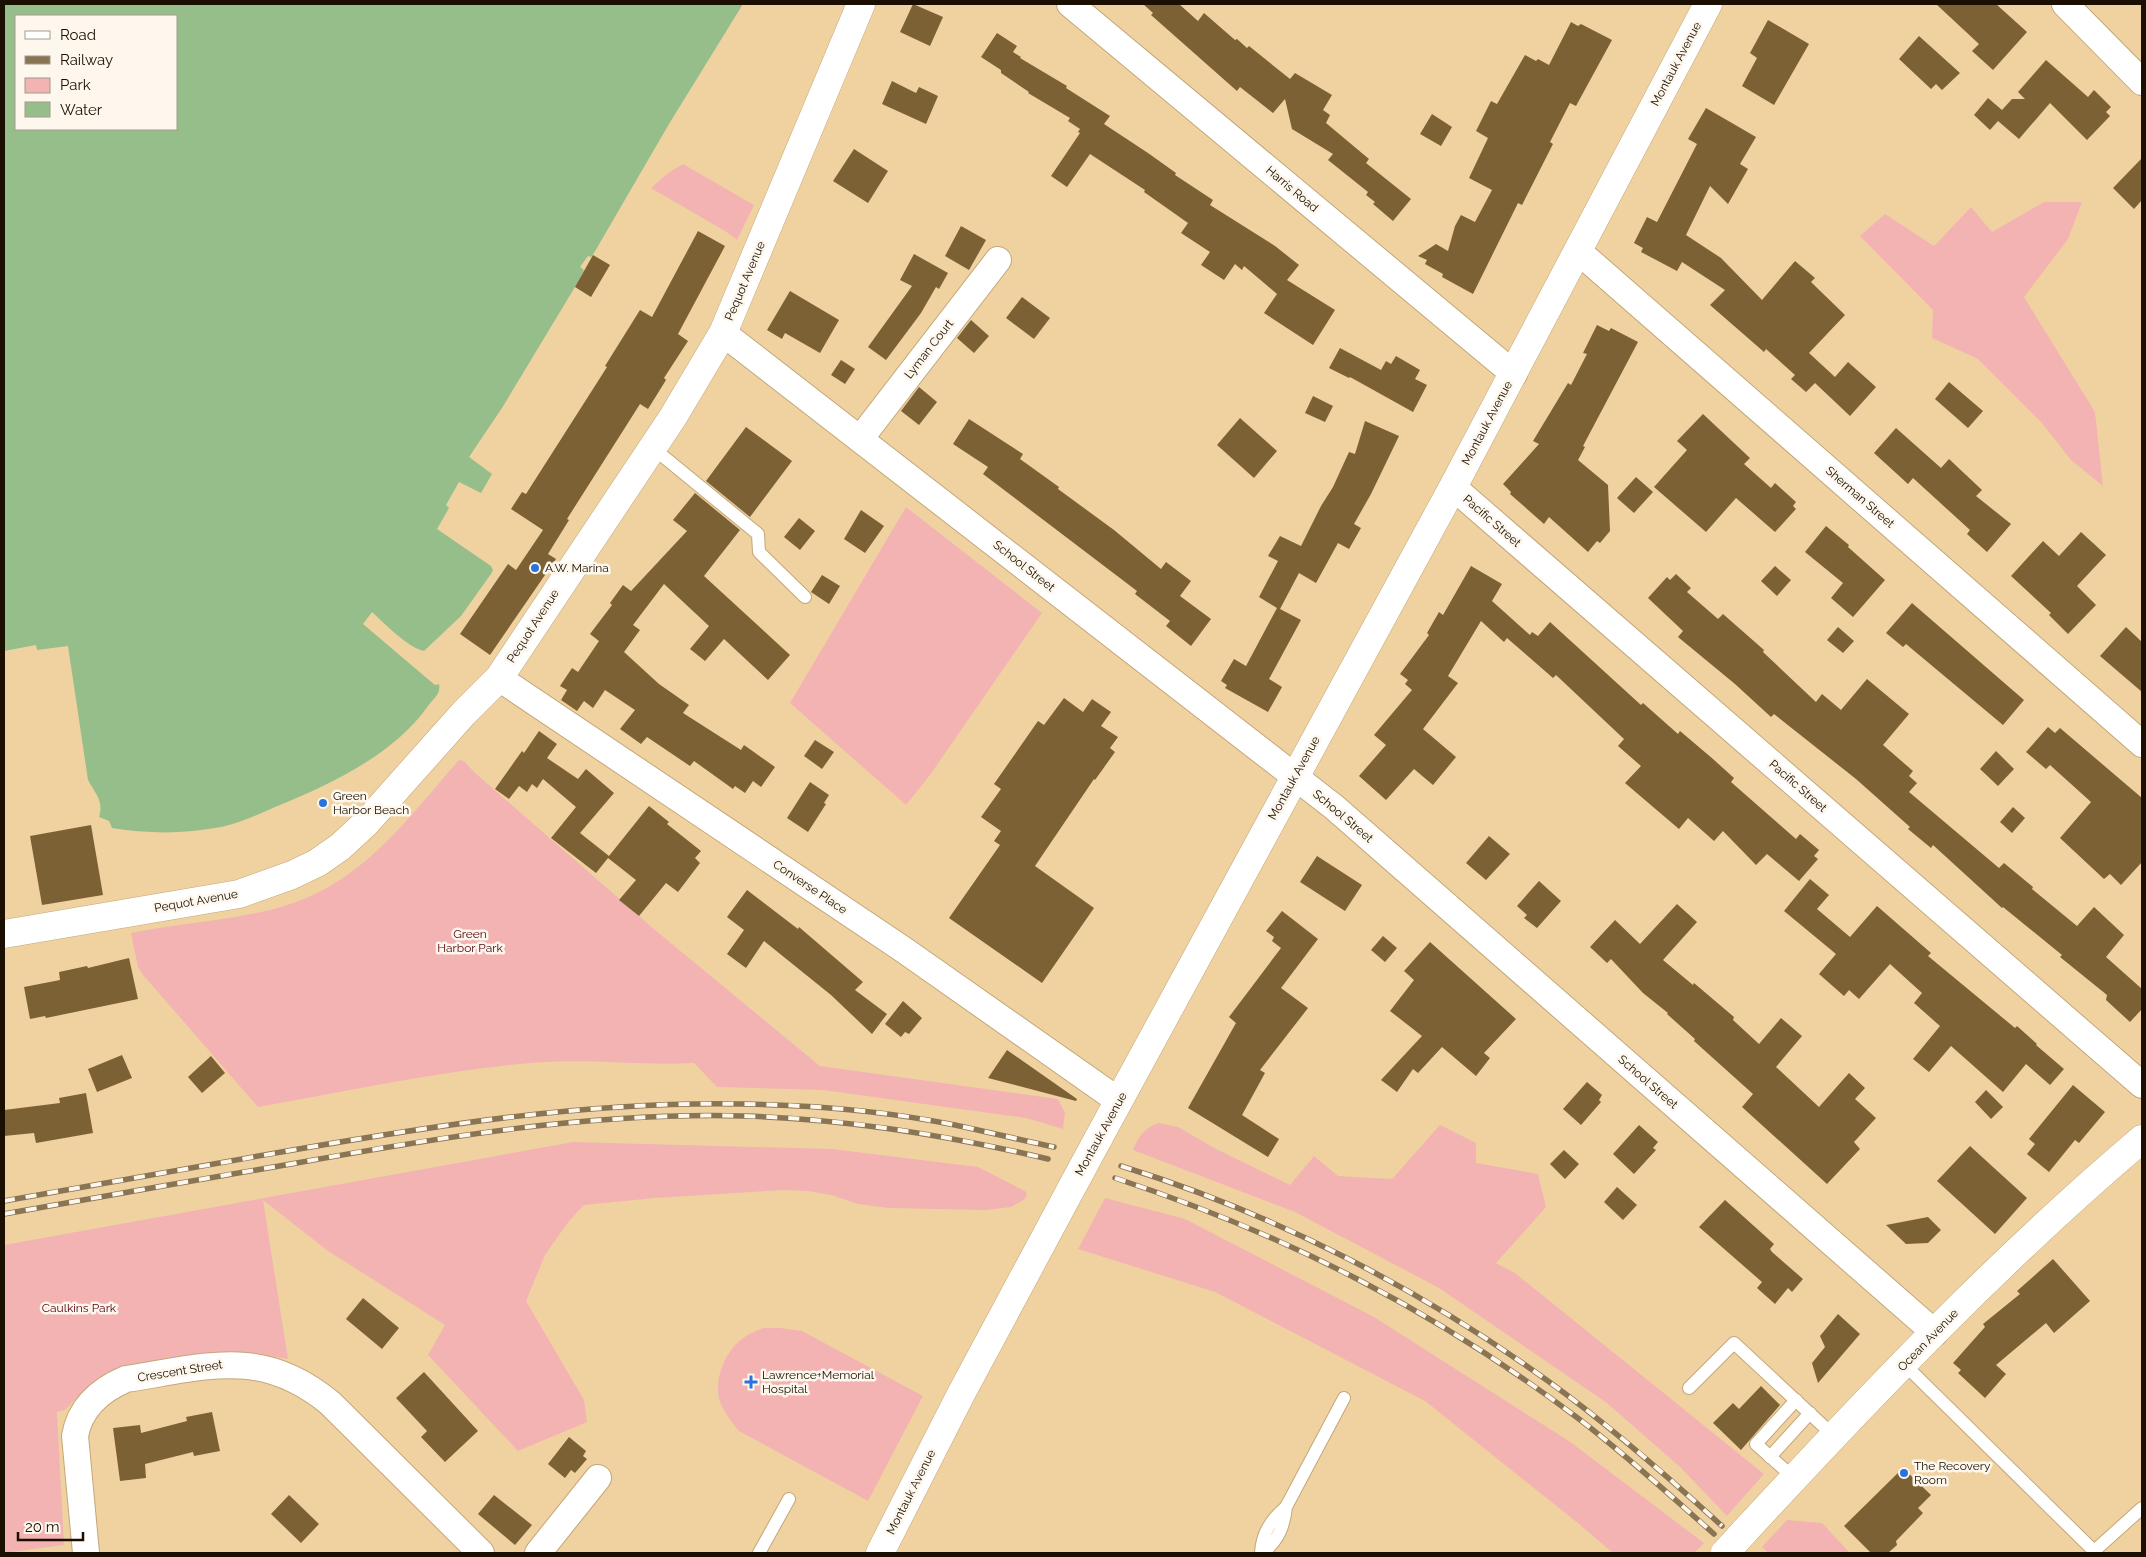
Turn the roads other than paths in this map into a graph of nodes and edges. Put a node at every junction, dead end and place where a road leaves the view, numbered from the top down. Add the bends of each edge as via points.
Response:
1 (861, 4) edge
2 (1070, 4) edge
3 (1708, 4) edge
4 (2065, 4) edge
5 (2142, 82) edge
6 (1578, 250) junction
7 (998, 260) dead end
8 (723, 333) junction
9 (1514, 374) junction
10 (860, 439) junction
11 (653, 448) junction
12 (1453, 487) junction
13 (805, 597) dead end
14 (499, 678) junction
15 (2142, 744) edge
16 (1295, 776) junction
17 (4, 934) edge
18 (2142, 1085) edge
19 (1119, 1101) junction
20 (2142, 1138) edge
21 (1935, 1332) junction
22 (1904, 1364) junction
23 (1689, 1388) dead end
24 (1344, 1398) dead end
25 (1796, 1400) junction
26 (1810, 1413) junction
27 (1834, 1436) junction
28 (1770, 1457) junction
29 (598, 1478) dead end
30 (1794, 1478) junction
31 (789, 1499) dead end
32 (2142, 1508) edge
33 (2093, 1552) edge
34 (86, 1553) edge
35 (481, 1553) edge
36 (538, 1553) edge
37 (759, 1553) edge
38 (880, 1553) edge
39 (1262, 1553) edge
40 (1725, 1553) edge

1 - 8 street, Pequot Avenue
2 - 9 street, Harris Road
3 - 6 street, Montauk Avenue
4 - 5 street
6 - 9 street, Montauk Avenue
6 - 15 street, Sherman Street
7 - 10 street, Lyman Court
8 - 10 street, School Street
8 - 11 street, Pequot Avenue
9 - 12 street, Montauk Avenue
10 - 16 street, School Street
11 - 13 lane via 758,534 759,552
11 - 14 street, Pequot Avenue
12 - 16 street, Montauk Avenue
12 - 18 street, Pacific Street
14 - 17 street, Pequot Avenue via 366,823 317,863 239,894
14 - 19 street, Converse Place via 904,950
16 - 19 street, Montauk Avenue
16 - 21 street, School Street
19 - 38 street, Montauk Avenue, bridge
20 - 21 street, Ocean Avenue via 1999,1268
21 - 22 street, Ocean Avenue
22 - 27 street, Ocean Avenue
22 - 33 lane
23 - 25 lane via 1734,1343
24 - 39 lane via 1286,1507 1284,1526 1273,1545
25 - 26 lane
25 - 28 lane via 1756,1444
26 - 27 lane
26 - 28 lane
27 - 30 street, Ocean Avenue
28 - 30 lane
29 - 36 street
30 - 40 street, Ocean Avenue, bridge
31 - 37 lane
32 - 33 lane
34 - 35 street, Crescent Street via 75,1436 78,1422 94,1398 126,1380 226,1364 271,1370 310,1386

